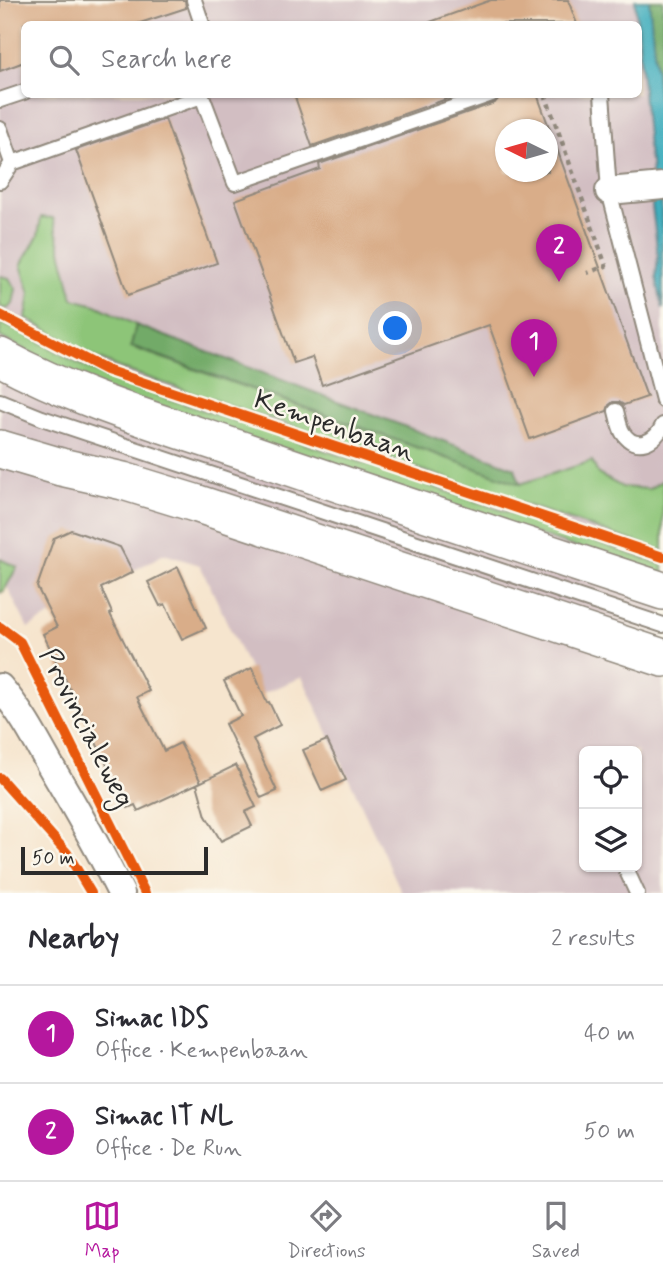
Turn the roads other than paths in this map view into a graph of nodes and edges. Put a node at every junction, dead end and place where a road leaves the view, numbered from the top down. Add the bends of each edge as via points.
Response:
1 (194, 0) edge
2 (201, 21) edge
3 (21, 93) edge
4 (196, 98) edge
5 (203, 98) edge
6 (480, 98) edge
7 (602, 98) edge
8 (0, 100) edge
9 (0, 129) edge
10 (12, 163) junction
11 (0, 181) edge
12 (651, 187) edge
13 (609, 191) junction
14 (0, 358) edge
15 (3, 400) edge
16 (663, 400) edge
17 (616, 411) dead end
18 (663, 425) edge
19 (0, 449) edge
20 (663, 591) edge
21 (663, 625) edge
22 (663, 658) edge
23 (0, 687) edge
24 (627, 872) edge
25 (121, 893) edge
26 (637, 893) edge

1 - 2 lane
3 - 8 lane
4 - 10 lane
5 - 6 lane via 234,183
7 - 13 lane
9 - 10 lane
10 - 11 lane
12 - 13 street
13 - 16 lane
14 - 20 main road, Kempenbaan via 34,376 227,445
15 - 21 lane via 42,418
17 - 18 lane via 621,431 639,443 656,437
19 - 22 main road via 198,504
23 - 25 street, Provincialeweg via 99,847
24 - 26 lane

